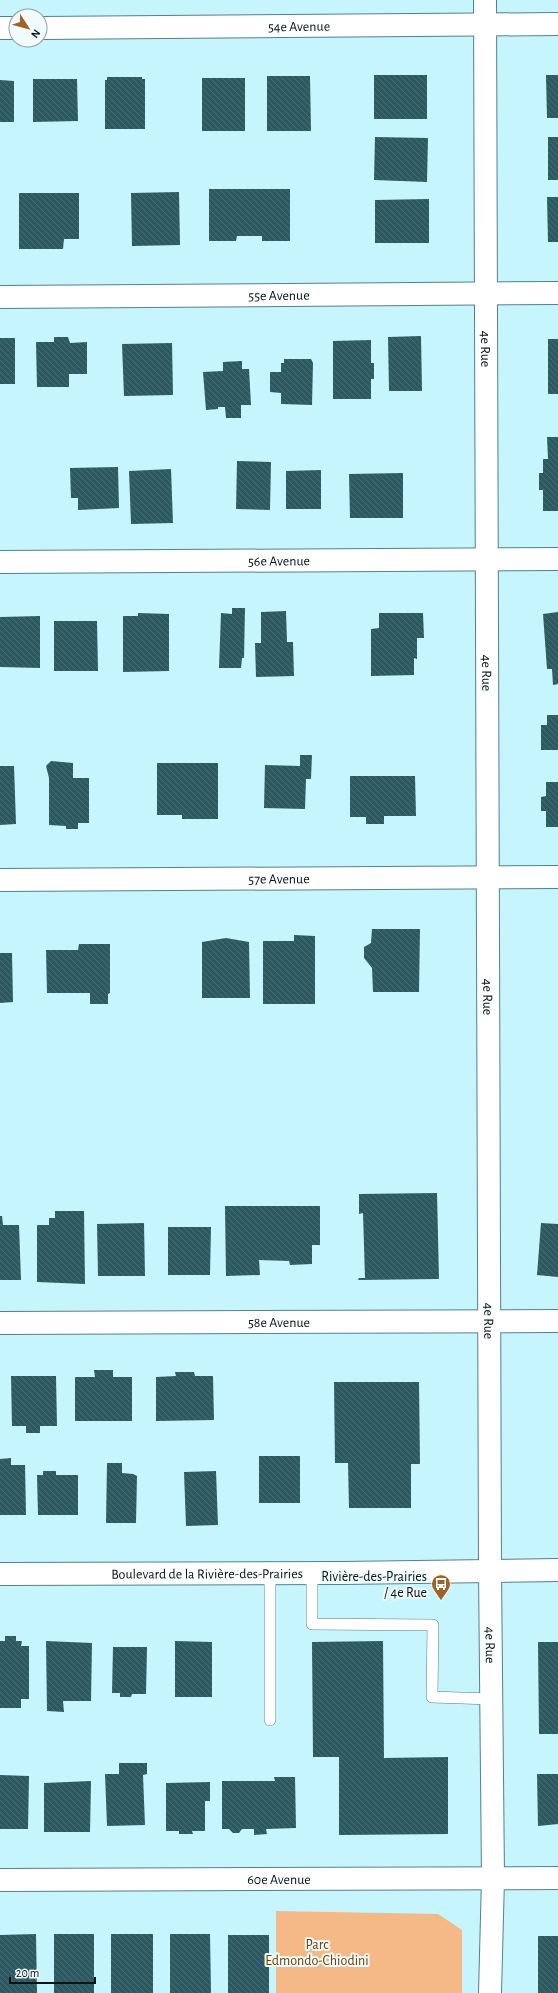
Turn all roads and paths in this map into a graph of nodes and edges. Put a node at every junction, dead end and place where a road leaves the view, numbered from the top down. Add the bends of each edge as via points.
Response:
1 (485, 0) edge
2 (558, 24) edge
3 (485, 25) junction
4 (48, 28) edge
5 (485, 294) junction
6 (558, 294) edge
7 (0, 296) edge
8 (486, 559) junction
9 (558, 559) edge
10 (0, 562) edge
11 (558, 877) edge
12 (488, 878) junction
13 (0, 880) edge
14 (490, 1321) junction
15 (558, 1321) edge
16 (0, 1323) edge
17 (490, 1570) junction
18 (558, 1570) edge
19 (312, 1572) junction
20 (270, 1573) junction
21 (0, 1574) edge
22 (491, 1699) junction
23 (270, 1720) dead end
24 (493, 1878) junction
25 (558, 1878) edge
26 (0, 1880) edge
27 (490, 1993) edge

1 - 3 street, 4e Rue
2 - 3 street, 54e Avenue
3 - 4 street, 54e Avenue
3 - 5 street, 4e Rue
5 - 6 street, 55e Avenue
5 - 7 street, 55e Avenue
5 - 8 street, 4e Rue
8 - 9 street, 56e Avenue
8 - 10 street, 56e Avenue
8 - 12 street, 4e Rue
11 - 12 street, 57e Avenue
12 - 13 street, 57e Avenue
12 - 14 street, 4e Rue
14 - 15 street, 58e Avenue
14 - 16 street, 58e Avenue
14 - 17 street, 4e Rue
17 - 18 street, Boulevard de la Rivière-des-Prairies
17 - 19 street, Boulevard de la Rivière-des-Prairies
17 - 22 street, 4e Rue
19 - 20 street, Boulevard de la Rivière-des-Prairies
19 - 22 lane via 312,1624 433,1625 432,1697
20 - 21 street, Boulevard de la Rivière-des-Prairies
20 - 23 lane
22 - 24 street, 4e Rue
24 - 25 street, 60e Avenue
24 - 26 street, 60e Avenue
24 - 27 street, 4e Rue

